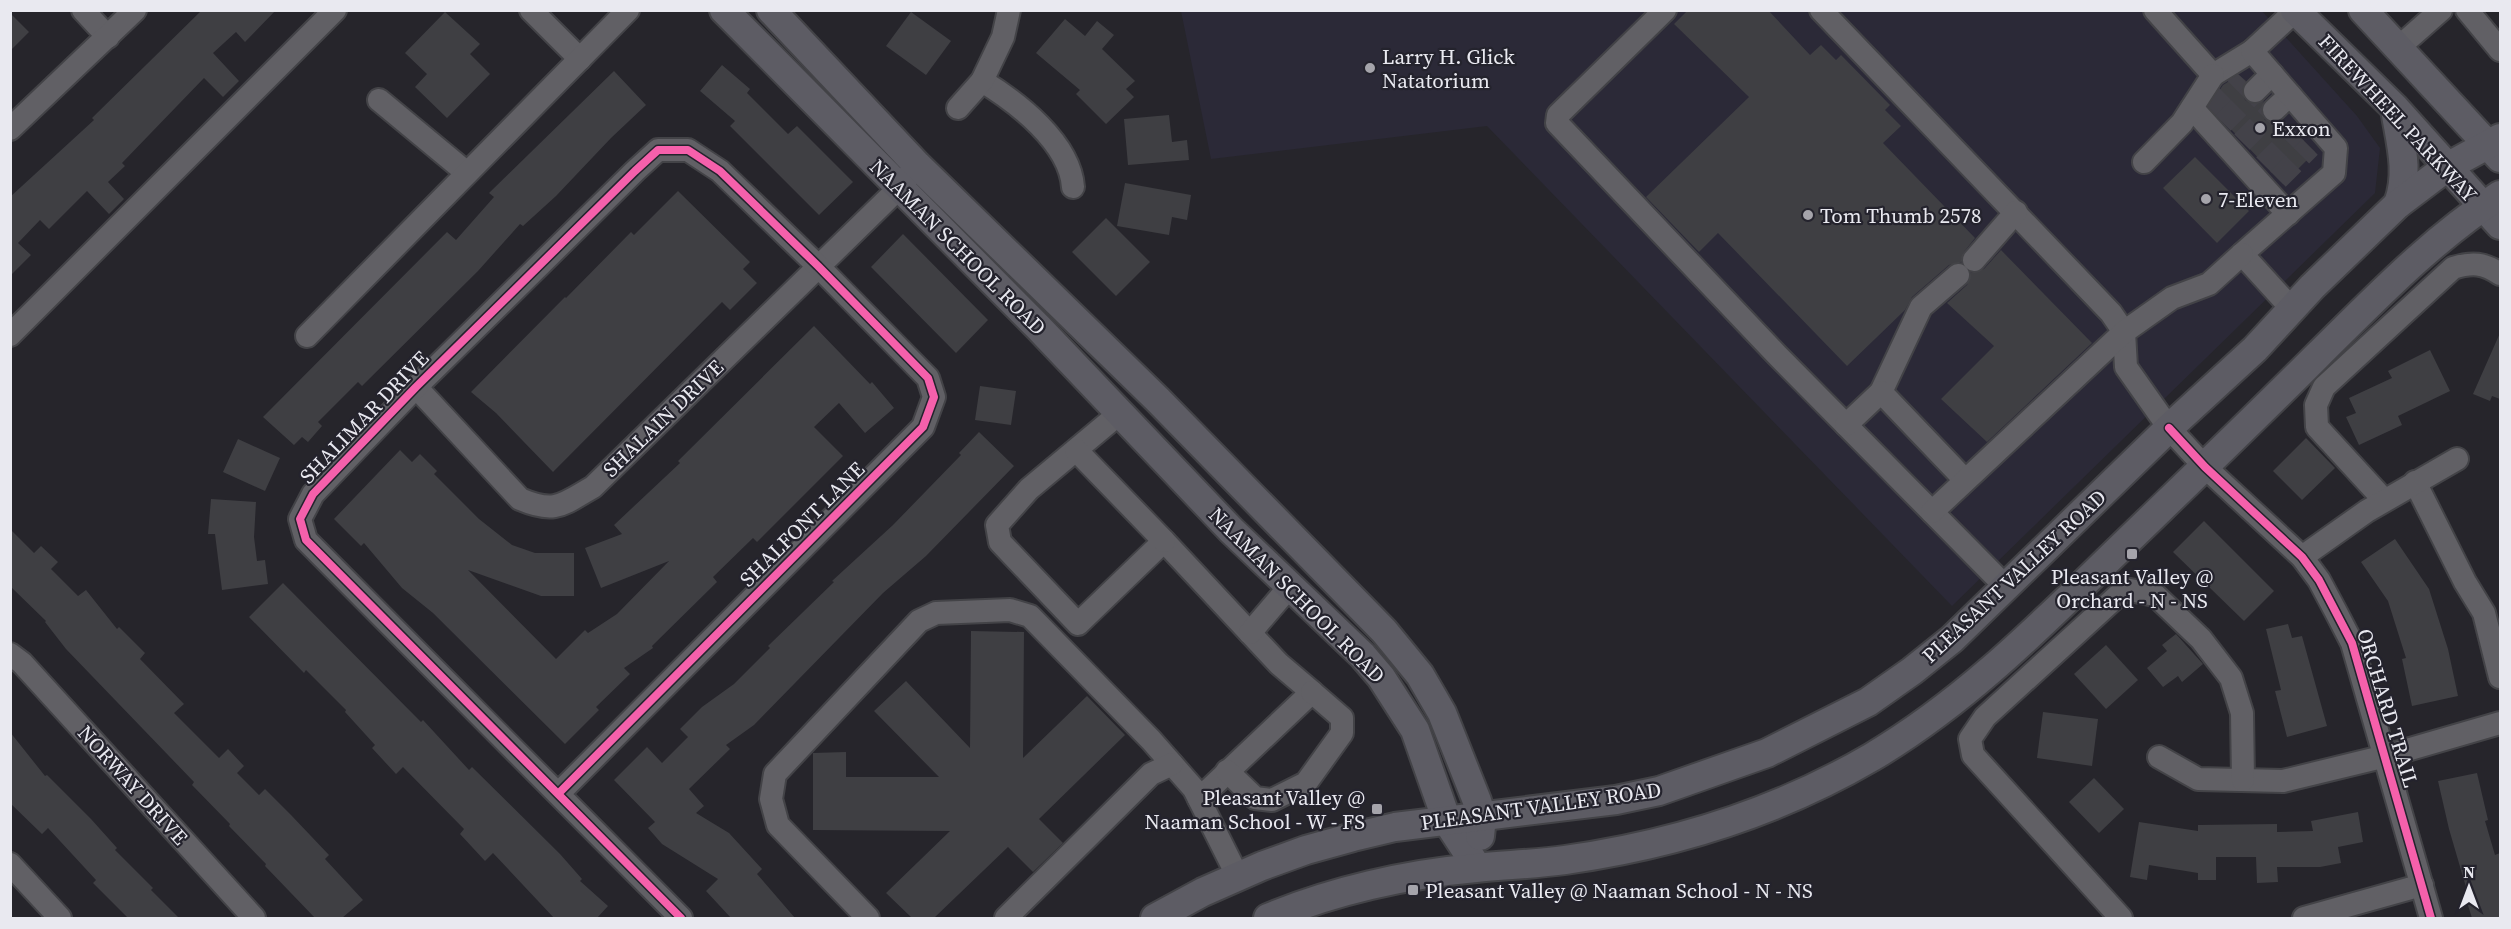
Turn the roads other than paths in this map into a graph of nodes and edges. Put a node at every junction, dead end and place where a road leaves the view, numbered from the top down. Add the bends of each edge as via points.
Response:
1 (83, 10) edge
2 (135, 10) edge
3 (335, 10) edge
4 (531, 10) edge
5 (628, 10) edge
6 (724, 10) edge
7 (771, 10) edge
8 (1009, 10) edge
9 (1665, 10) edge
10 (1821, 10) edge
11 (2156, 10) edge
12 (2295, 10) edge
13 (2363, 10) edge
14 (2441, 10) edge
15 (2467, 10) edge
16 (108, 37) junction
17 (2398, 48) junction
18 (2500, 50) edge
19 (580, 59) junction
20 (2261, 61) junction
21 (2213, 75) junction
22 (982, 81) junction
23 (2248, 84) tunnel mouth
24 (379, 100) dead end
25 (958, 108) dead end
26 (2394, 108) junction
27 (2207, 118) junction
28 (10, 129) edge
29 (2496, 147) edge
30 (2144, 162) dead end
31 (917, 165) junction
32 (2447, 167) junction
33 (467, 173) junction
34 (1073, 187) dead end
35 (899, 188) junction
36 (2398, 204) junction
37 (2494, 209) edge
38 (2016, 212) junction
39 (2288, 214) junction
40 (2242, 254) junction
41 (818, 266) junction
42 (2500, 274) edge
43 (2292, 309) junction
44 (2124, 332) junction
45 (10, 335) edge
46 (307, 336) dead end
47 (416, 387) junction
48 (1881, 392) junction
49 (1120, 413) junction
50 (1846, 425) junction
51 (2169, 428) junction
52 (1076, 450) junction
53 (2457, 459) dead end
54 (2205, 467) junction
55 (1965, 480) junction
56 (2415, 482) junction
57 (2385, 500) junction
58 (1932, 512) junction
59 (1164, 541) junction
60 (2302, 557) junction
61 (1290, 586) junction
62 (2006, 587) junction
63 (2492, 607) edge
64 (1250, 633) junction
65 (14, 663) edge
66 (2500, 677) edge
67 (1312, 692) junction
68 (2500, 723) edge
69 (2386, 756) junction
70 (2159, 757) dead end
71 (1172, 764) junction
72 (1227, 771) junction
73 (2243, 780) junction
74 (559, 793) junction
75 (1199, 799) junction
76 (1482, 817) junction
77 (1447, 821) junction
78 (10, 864) edge
79 (1477, 867) junction
80 (1238, 877) junction
81 (2422, 885) junction
82 (60, 918) edge
83 (254, 918) edge
84 (681, 918) edge
85 (868, 918) edge
86 (1006, 918) edge
87 (1155, 918) edge
88 (1268, 918) edge
89 (2121, 918) edge
90 (2304, 918) edge
91 (2431, 918) edge

1 - 16 street
2 - 16 street
3 - 45 street
4 - 19 street
5 - 19 street
6 - 35 main road, NAAMAN SCHOOL ROAD
7 - 31 main road, NAAMAN SCHOOL ROAD
8 - 22 street via 1003,37
9 - 50 street via 1558,115 1557,123
10 - 38 street
11 - 21 street
12 - 20 street
12 - 26 main road, FIREWHEEL PARKWAY
13 - 17 main road
14 - 17 street
15 - 18 street
16 - 28 street
17 - 29 main road
19 - 33 street
20 - 21 street
20 - 23 street
20 - 39 street via 2282,103 2310,133 2336,148 2334,173
21 - 27 street
22 - 25 street
22 - 34 street via 1011,98 1060,149 1072,173
24 - 33 street
26 - 32 main road, FIREWHEEL PARKWAY
26 - 36 main road via 2405,172
27 - 30 street via 2182,123
27 - 39 street via 2266,177
29 - 32 main road, PLEASANT VALLEY ROAD
31 - 35 street, SHALAIN DRIVE
31 - 76 main road, NAAMAN SCHOOL ROAD via 1150,392 1384,631 1420,675 1442,714
32 - 36 main road, PLEASANT VALLEY ROAD
32 - 37 main road, FIREWHEEL PARKWAY
33 - 46 street
35 - 41 street, SHALAIN DRIVE
35 - 49 main road, NAAMAN SCHOOL ROAD
36 - 43 main road, PLEASANT VALLEY ROAD
37 - 54 main road via 2434,243
38 - 44 street via 2111,313
38 - 48 street via 1966,268 1921,307
39 - 40 street
40 - 43 street
40 - 44 street via 2209,284 2172,298
41 - 47 street, SHALIMAR DRIVE via 720,171 688,150 658,150
41 - 47 street, SHALAIN DRIVE via 592,487 560,507 537,506 520,499
41 - 74 street, SHALFONT LANE via 928,378 934,397 923,427
42 - 57 street via 2489,266 2471,262 2453,268 2324,387 2316,405 2317,427
43 - 51 main road, PLEASANT VALLEY ROAD via 2255,350
44 - 51 street, ORCHARD TRAIL via 2126,367
44 - 55 street
47 - 74 street, SHALIMAR DRIVE via 313,494 300,519 306,540
48 - 50 street
48 - 55 street
49 - 52 street
49 - 61 main road, NAAMAN SCHOOL ROAD
50 - 58 street
51 - 54 street, ORCHARD TRAIL
51 - 62 main road, PLEASANT VALLEY ROAD
52 - 59 street
52 - 59 street via 1029,489 997,525 1000,542 1078,624
53 - 56 street
54 - 60 street, ORCHARD TRAIL
54 - 79 main road via 1962,697 1872,757 1822,783 1712,828 1612,853
55 - 58 street
56 - 57 street
56 - 63 street via 2464,582
57 - 60 street
58 - 62 street
59 - 64 street
60 - 69 street, ORCHARD TRAIL via 2319,580 2352,643
61 - 64 street
61 - 77 main road, NAAMAN SCHOOL ROAD via 1381,677 1415,730
62 - 76 main road, PLEASANT VALLEY ROAD via 1952,639 1868,702 1767,753 1659,791
63 - 66 street
64 - 67 street
65 - 83 street, NORWAY DRIVE
67 - 72 street
67 - 72 street via 1342,718 1342,733 1306,783 1272,800 1255,798
68 - 69 street
69 - 73 street via 2283,781
69 - 81 street, ORCHARD TRAIL
70 - 73 street via 2198,779
71 - 75 street
71 - 85 street via 1030,616 1010,610 936,613 919,621 776,774 771,799 778,825
71 - 86 street via 1150,774
72 - 75 street
73 - 89 street via 2242,714 2231,678 2201,639 2155,596 2125,589 1985,717 1970,739 1973,755
74 - 84 street, SHALIMAR DRIVE
75 - 80 street
76 - 77 main road, PLEASANT VALLEY ROAD
76 - 79 main road, NAAMAN SCHOOL ROAD
77 - 79 main road, NAAMAN SCHOOL ROAD
77 - 80 main road, PLEASANT VALLEY ROAD via 1395,827 1325,845
78 - 82 street
79 - 88 main road via 1351,890
80 - 87 main road, PLEASANT VALLEY ROAD
81 - 90 street
81 - 91 street, ORCHARD TRAIL

